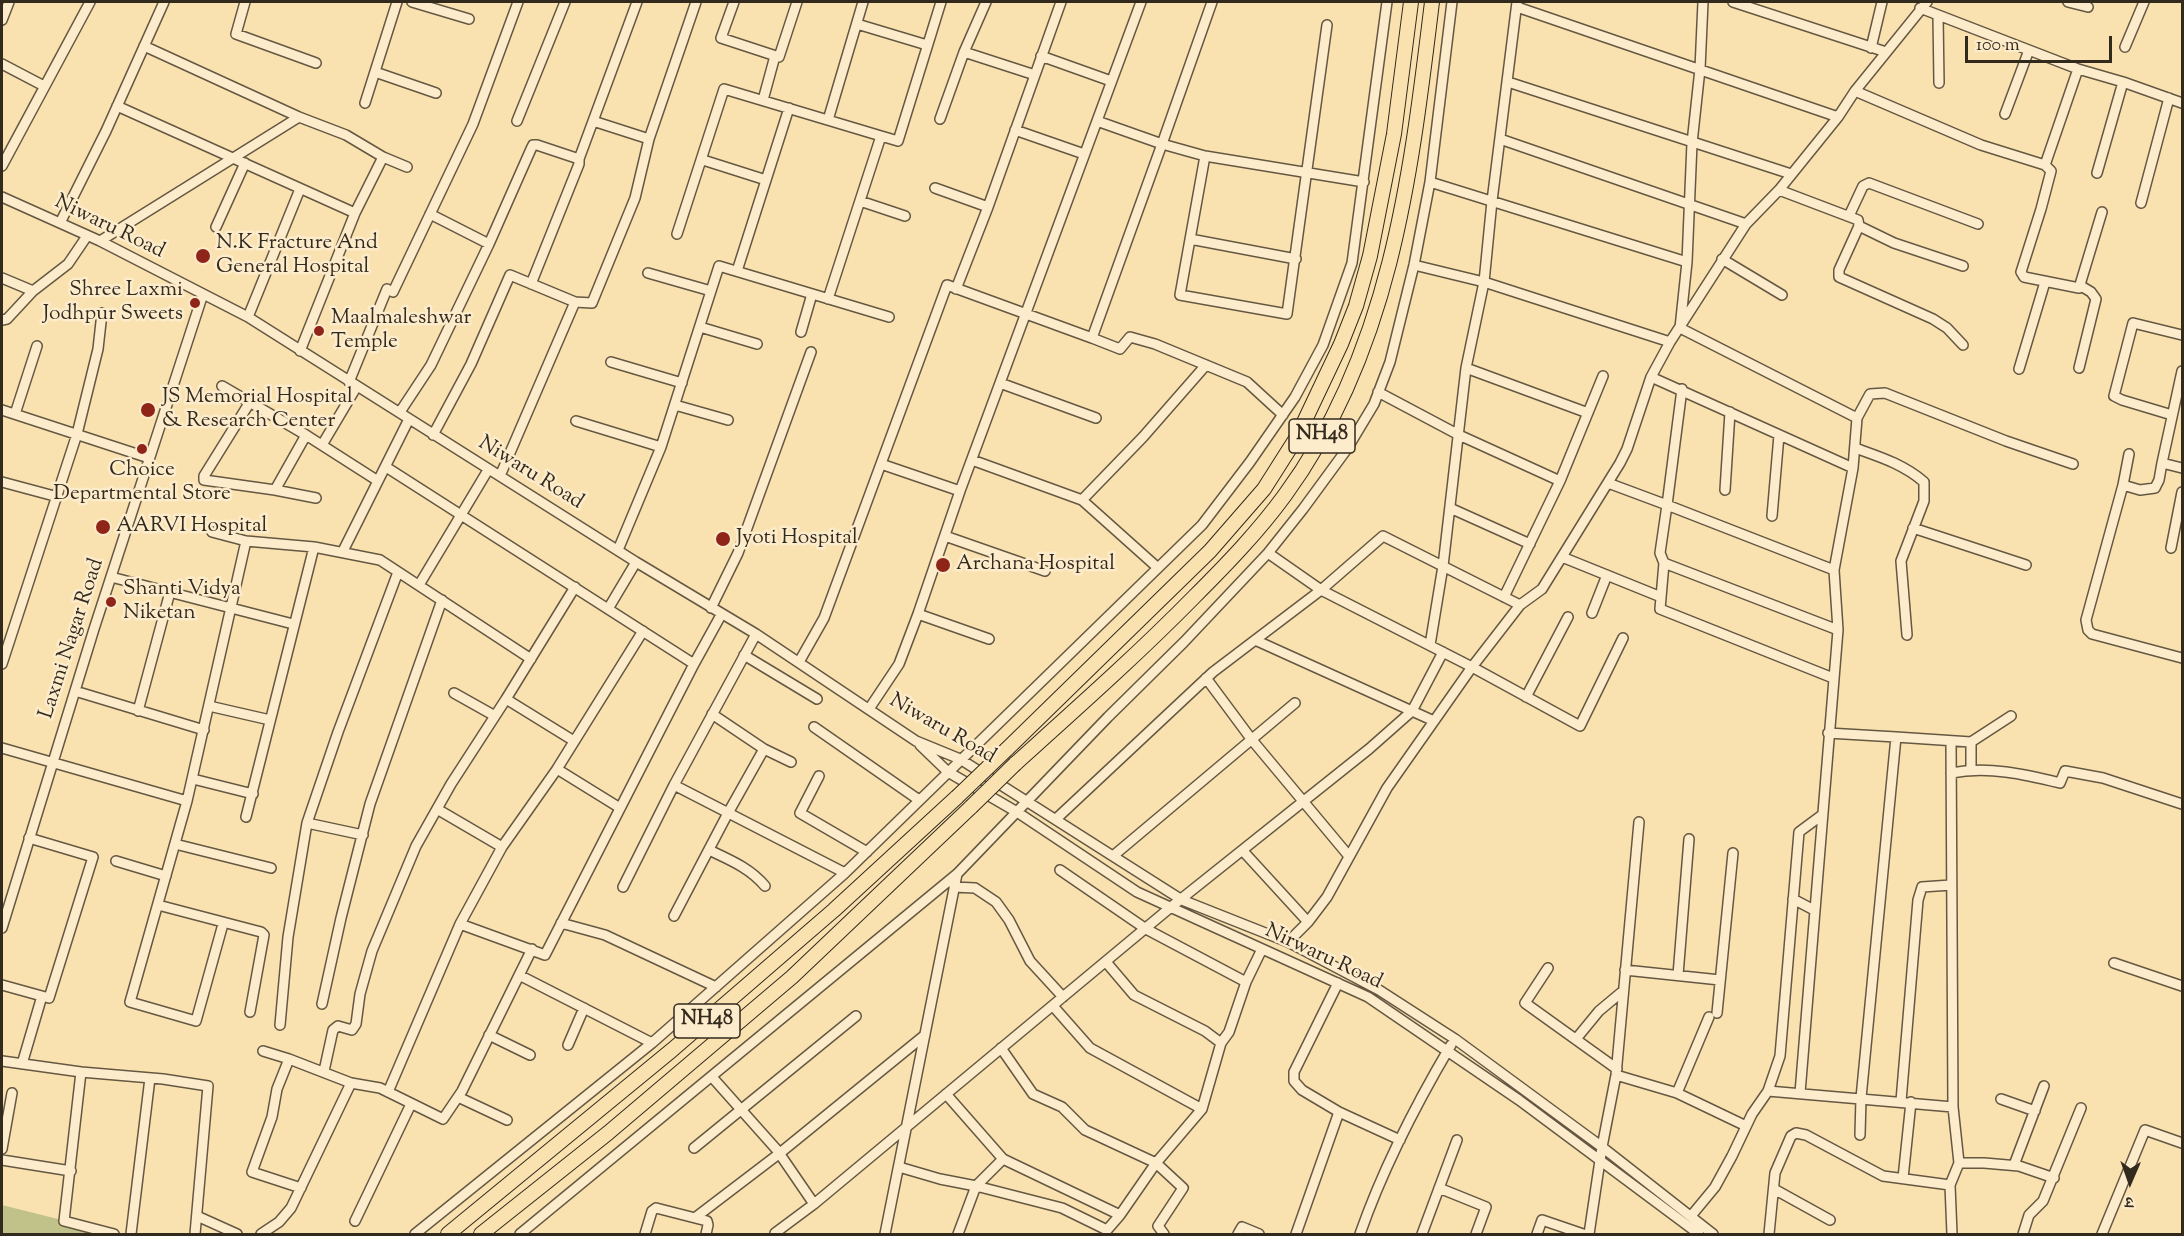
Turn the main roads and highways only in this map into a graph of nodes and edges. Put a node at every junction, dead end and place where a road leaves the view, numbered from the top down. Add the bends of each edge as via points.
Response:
1 (1411, 2) edge
2 (1432, 2) edge
3 (448, 1234) edge
4 (481, 1234) edge

1 - 3 highway, NH48, bridge via 1394,134 1356,306 1297,437 1264,489 1210,551 957,797 834,910 690,1035
2 - 4 highway, NH48, bridge via 1416,135 1391,261 1367,340 1343,395 1314,451 1285,495 1245,544 1126,663 792,977 608,1133

